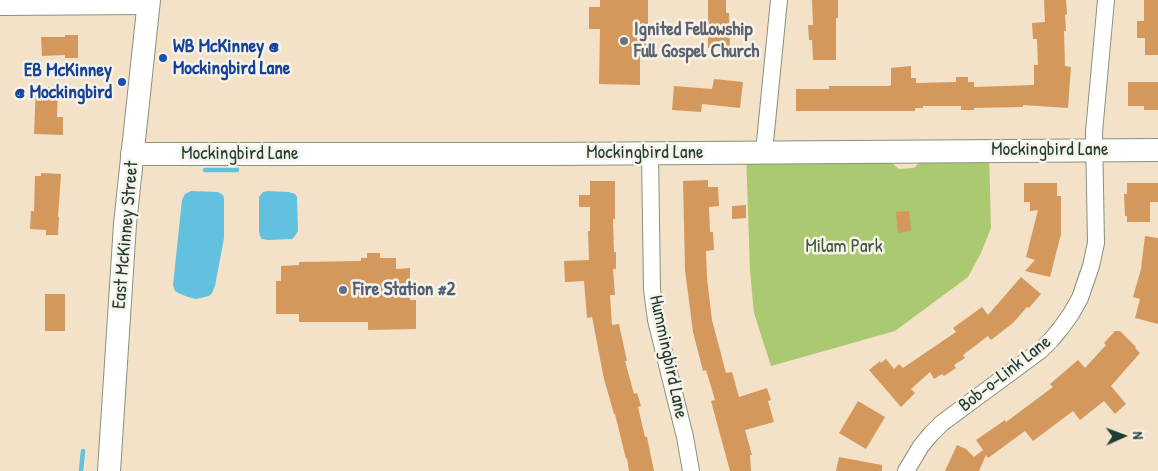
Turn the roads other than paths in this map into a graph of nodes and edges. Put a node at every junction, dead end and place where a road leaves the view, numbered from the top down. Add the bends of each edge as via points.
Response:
1 (778, 0) edge
2 (1106, 0) edge
3 (148, 3) edge
4 (0, 7) edge
5 (1094, 149) junction
6 (1158, 150) edge
7 (764, 152) junction
8 (650, 153) junction
9 (132, 154) junction
10 (109, 471) edge
11 (691, 471) edge
12 (906, 471) edge

1 - 7 street
2 - 5 street, Bob-o-Link Lane
3 - 4 street
3 - 9 street, East McKinney Street
5 - 6 street, Mockingbird Lane
5 - 7 street, Mockingbird Lane
5 - 12 street, Bob-o-Link Lane via 1096,243 1080,298 1071,314 1041,350 936,428 920,446
7 - 8 street, Mockingbird Lane
8 - 9 street, Mockingbird Lane
8 - 11 street, Hummingbird Lane via 654,305 686,436
9 - 10 street, East McKinney Street

